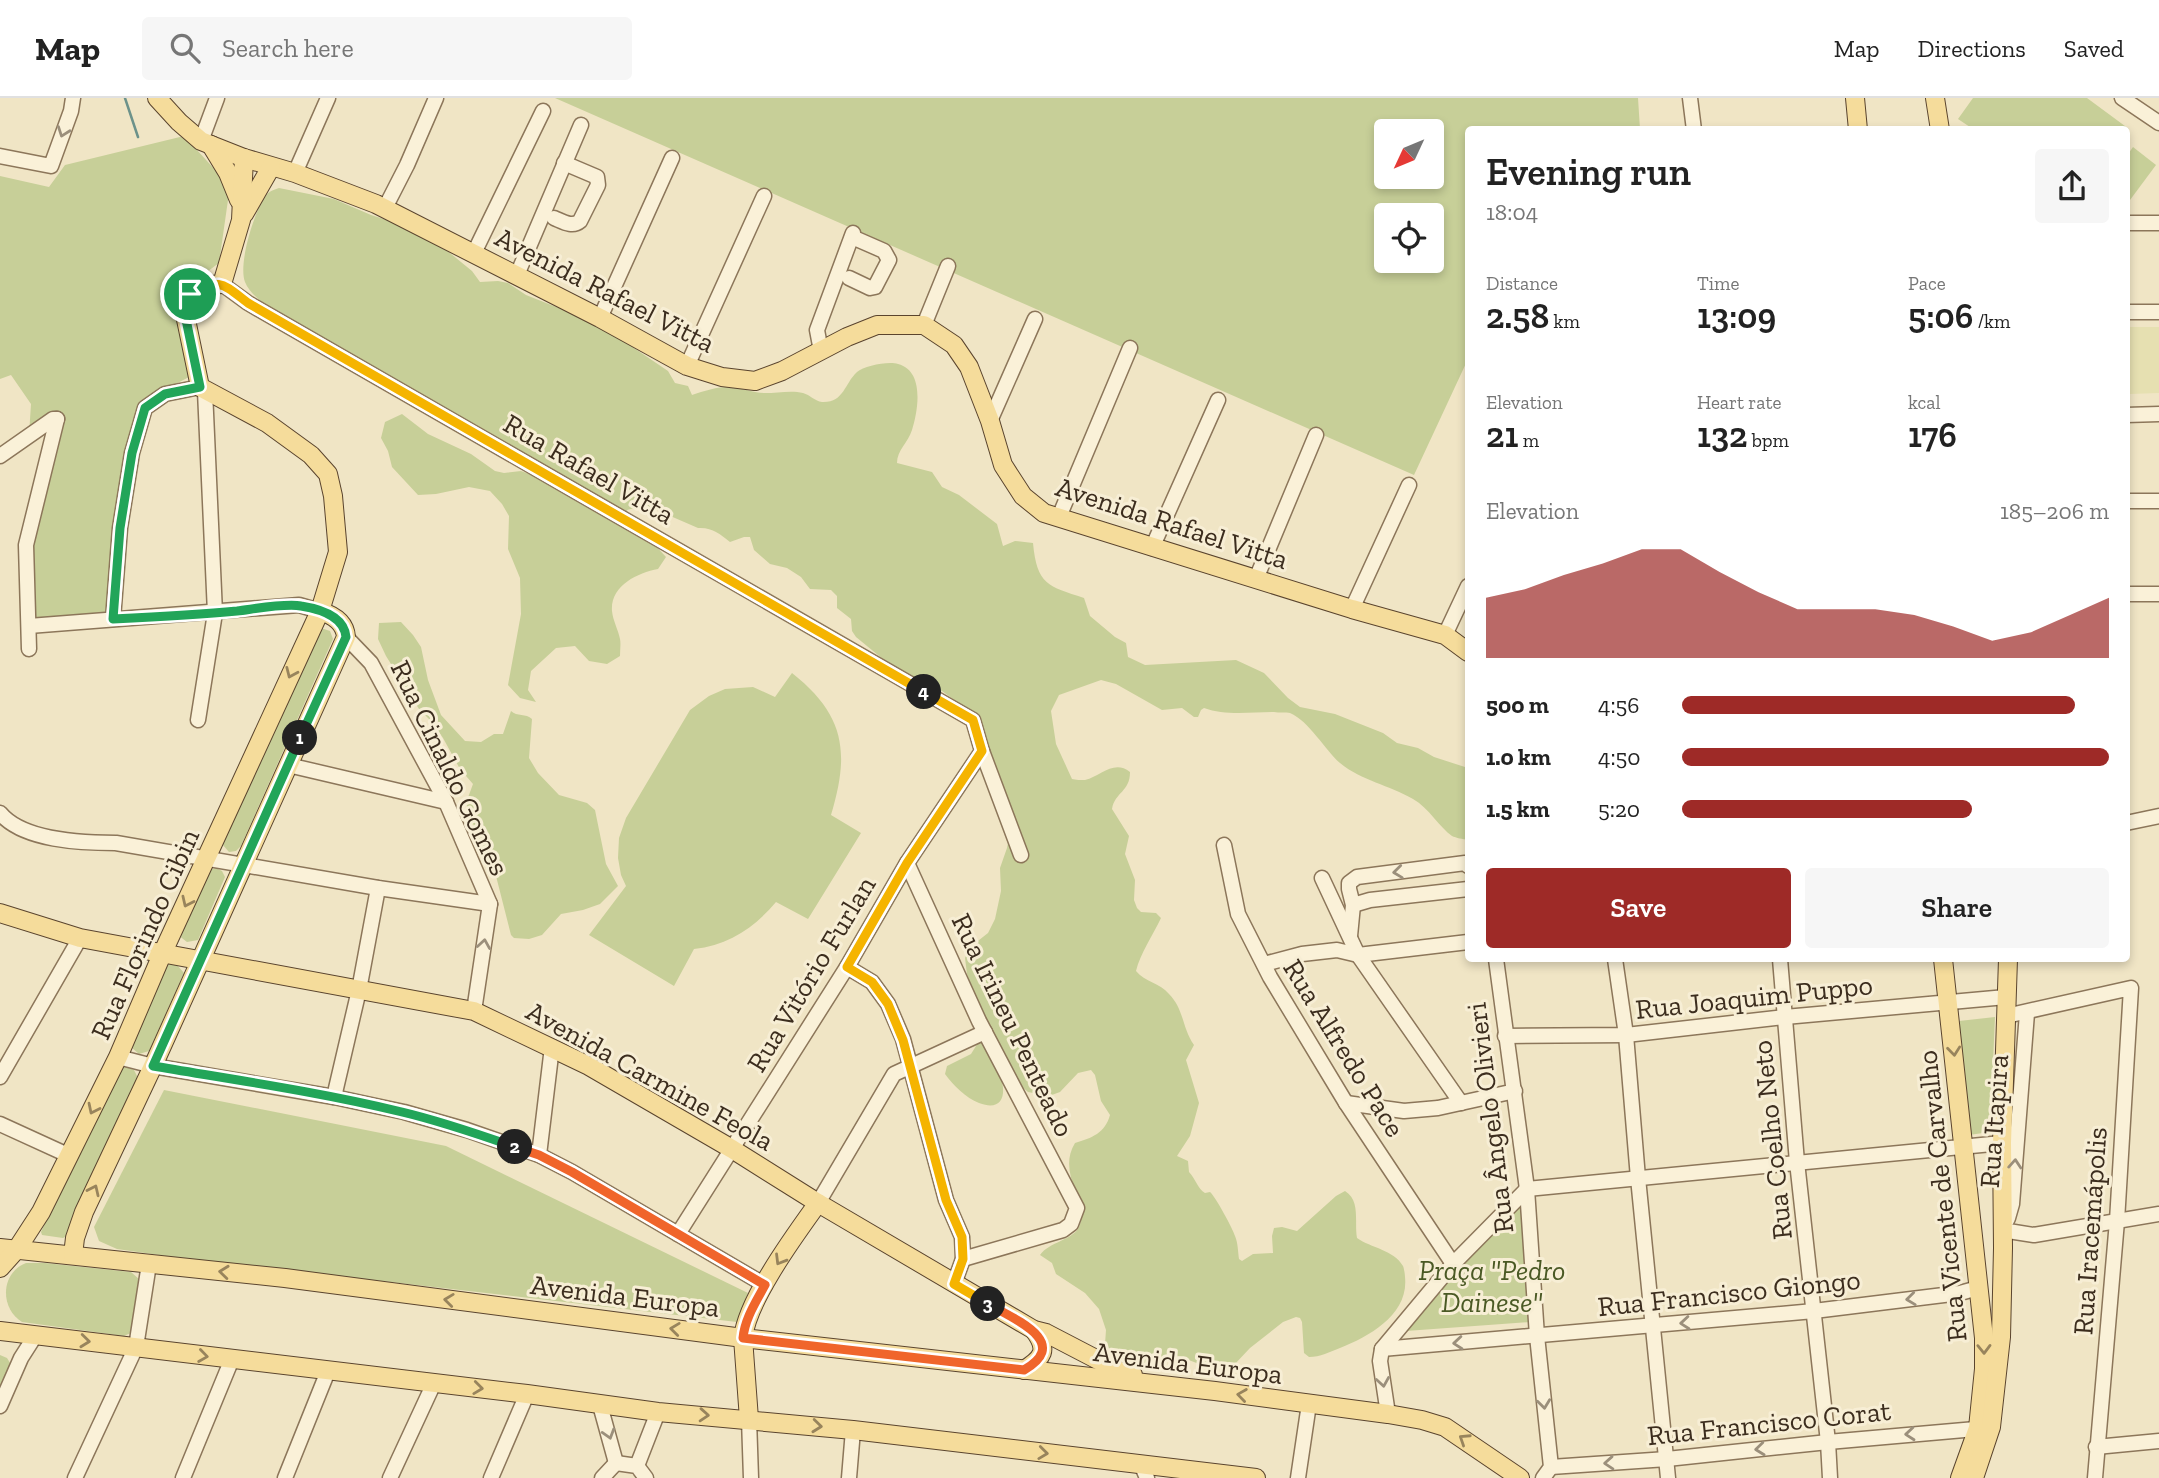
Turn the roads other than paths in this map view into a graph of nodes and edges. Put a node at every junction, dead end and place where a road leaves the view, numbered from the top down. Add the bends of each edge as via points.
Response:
1 (73, 98) edge
2 (157, 98) edge
3 (217, 98) edge
4 (328, 98) edge
5 (436, 98) edge
6 (1690, 98) edge
7 (1855, 98) edge
8 (1935, 98) edge
9 (2122, 98) edge
10 (543, 111) dead end
11 (2159, 122) edge
12 (581, 125) dead end
13 (1694, 126) edge
14 (1858, 126) edge
15 (1939, 126) edge
16 (206, 143) junction
17 (0, 156) edge
18 (244, 158) junction
19 (672, 158) dead end
20 (564, 163) junction
21 (271, 167) junction
22 (295, 173) junction
23 (764, 196) dead end
24 (385, 208) junction
25 (241, 213) junction
26 (554, 218) dead end
27 (2130, 223) edge
28 (2159, 223) edge
29 (474, 253) junction
30 (948, 266) dead end
31 (517, 275) junction
32 (849, 278) dead end
33 (222, 284) junction
34 (2130, 312) edge
35 (2159, 312) edge
36 (600, 318) junction
37 (1035, 319) dead end
38 (924, 325) junction
39 (1130, 348) dead end
40 (821, 351) junction
41 (687, 366) junction
42 (203, 389) junction
43 (1218, 400) dead end
44 (2159, 414) edge
45 (2130, 415) edge
46 (990, 421) junction
47 (1316, 435) dead end
48 (0, 456) edge
49 (1409, 485) dead end
50 (2130, 501) edge
51 (2159, 501) edge
52 (1059, 517) junction
53 (1152, 548) junction
54 (1256, 579) junction
55 (1465, 592) edge
56 (2130, 594) edge
57 (2159, 594) edge
58 (1352, 609) junction
59 (320, 611) junction
60 (215, 613) junction
61 (113, 619) junction
62 (29, 626) junction
63 (1445, 635) junction
64 (346, 637) junction
65 (29, 649) dead end
66 (1465, 650) edge
67 (198, 720) dead end
68 (981, 745) junction
69 (288, 765) junction
70 (446, 802) junction
71 (0, 813) edge
72 (2159, 816) edge
73 (2130, 822) edge
74 (1224, 845) dead end
75 (1021, 855) dead end
76 (207, 858) junction
77 (907, 863) junction
78 (1465, 863) edge
79 (243, 864) junction
80 (1322, 878) dead end
81 (378, 888) junction
82 (1465, 889) edge
83 (490, 904) junction
84 (1353, 905) junction
85 (0, 913) edge
86 (1349, 938) junction
87 (80, 939) junction
88 (1465, 942) edge
89 (163, 952) junction
90 (1357, 955) junction
91 (201, 960) junction
92 (1496, 962) edge
93 (1615, 962) edge
94 (1780, 962) edge
95 (1943, 962) edge
96 (2008, 962) edge
97 (1264, 964) junction
98 (847, 967) junction
99 (359, 990) junction
100 (2006, 997) junction
101 (1949, 1002) junction
102 (474, 1011) junction
103 (2027, 1013) junction
104 (2006, 1016) junction
105 (1785, 1017) junction
106 (985, 1032) junction
107 (1626, 1035) junction
108 (1506, 1036) junction
109 (552, 1047) junction
110 (118, 1057) junction
111 (153, 1066) junction
112 (912, 1067) junction
113 (0, 1077) edge
114 (1515, 1091) junction
115 (334, 1097) junction
116 (1346, 1103) junction
117 (1461, 1103) junction
118 (0, 1124) edge
119 (2002, 1143) junction
120 (1964, 1148) junction
121 (732, 1149) junction
122 (539, 1155) junction
123 (70, 1156) junction
124 (1797, 1162) junction
125 (1638, 1178) junction
126 (1527, 1189) junction
127 (818, 1203) junction
128 (2159, 1214) edge
129 (2117, 1221) junction
130 (2001, 1230) junction
131 (1972, 1233) junction
132 (678, 1234) junction
133 (2034, 1235) junction
134 (8, 1248) edge
135 (2003, 1248) junction
136 (73, 1255) junction
137 (963, 1259) junction
138 (149, 1264) junction
139 (1453, 1264) junction
140 (0, 1268) edge
141 (954, 1284) junction
142 (765, 1285) junction
143 (1978, 1288) junction
144 (1814, 1311) junction
145 (1652, 1326) junction
146 (0, 1331) edge
147 (1034, 1331) junction
148 (34, 1336) junction
149 (1536, 1336) junction
150 (743, 1338) junction
151 (136, 1346) junction
152 (1382, 1349) junction
153 (232, 1359) junction
154 (1024, 1370) junction
155 (328, 1371) junction
156 (434, 1382) junction
157 (1151, 1384) junction
158 (527, 1394) junction
159 (1309, 1404) junction
160 (600, 1405) junction
161 (0, 1406) edge
162 (658, 1412) junction
163 (1388, 1415) junction
164 (749, 1419) junction
165 (1985, 1428) junction
166 (853, 1430) junction
167 (2159, 1441) edge
168 (1828, 1442) junction
169 (2096, 1447) junction
170 (1667, 1459) junction
171 (616, 1463) junction
172 (1144, 1471) edge
173 (641, 1472) edge
174 (1547, 1472) edge
175 (1179, 1473) edge
176 (75, 1478) edge
177 (183, 1478) edge
178 (285, 1478) edge
179 (390, 1478) edge
180 (491, 1478) edge
181 (602, 1478) edge
182 (751, 1478) edge
183 (849, 1478) edge
184 (1256, 1478) edge
185 (1298, 1478) edge
186 (1520, 1478) edge
187 (1668, 1478) edge
188 (1830, 1478) edge
189 (1960, 1478) edge
190 (1974, 1478) edge
191 (2095, 1478) edge

1 -> 17 street via 51,166
2 - 16 main road, Avenida Rafael Vitta
3 - 16 street
4 - 22 street
5 - 24 street
6 - 13 street
7 - 14 main road
8 - 15 main road
9 - 11 street
10 - 29 street
12 - 20 street
16 - 18 main road, Avenida Rafael Vitta
16 - 25 main road via 229,173
18 - 21 main road, Avenida Rafael Vitta
18 - 25 main road
19 - 36 street
20 - 26 street via 591,173 598,185 577,225
20 - 31 street
21 - 22 main road, Avenida Rafael Vitta
21 - 25 main road
22 - 24 main road, Avenida Rafael Vitta
23 - 41 street
24 - 29 main road, Avenida Rafael Vitta
25 - 33 main road
27 - 28 street
29 - 31 main road, Avenida Rafael Vitta
30 - 38 street
31 - 36 main road, Avenida Rafael Vitta
32 - 40 street via 875,288 889,260 884,251 853,235 817,330
33 - 42 main road via 207,285 190,294 183,305
33 - 68 street, Rua Rafael Vitta via 973,720
34 - 35 street
36 - 41 main road, Avenida Rafael Vitta
37 - 46 street
38 - 40 main road, Avenida Rafael Vitta via 877,326
38 - 46 main road, Avenida Rafael Vitta via 954,345
39 - 52 street
40 - 41 main road, Avenida Rafael Vitta via 755,381
42 - 59 main road, Rua Florindo Cibin via 267,423 311,454 328,474 338,552
42 - 60 street
42 - 61 street via 165,394 145,408 121,519
43 - 53 street
44 - 45 street
46 - 52 main road, Avenida Rafael Vitta via 1003,465 1023,496 1044,513
47 - 54 street
48 - 62 street via 57,419 26,545
49 - 58 street
50 - 51 street
52 - 53 main road, Avenida Rafael Vitta
53 - 54 main road, Avenida Rafael Vitta
54 - 58 main road, Avenida Rafael Vitta
55 - 63 street
56 - 57 street
58 - 63 main road, Avenida Rafael Vitta
59 - 60 street via 299,605
59 - 64 main road via 341,623
59 -> 76 main road, Rua Florindo Cibin
60 - 61 street
60 - 67 street
61 - 62 street
62 - 65 street
63 - 66 main road, Avenida Rafael Vitta
64 - 69 main road
64 - 70 street, Rua Cinaldo Gomes via 371,663
68 - 75 street, Rua Rafael Vitta
68 - 77 street, Rua Vitório Furlan
69 - 70 street
69 - 79 main road
70 - 83 street, Rua Cinaldo Gomes
71 - 76 street via 44,836
72 - 73 street
74 - 97 street, Rua Alfredo Pace via 1238,914
76 - 79 street
76 -> 89 main road, Rua Florindo Cibin
77 - 98 street, Rua Vitório Furlan
77 - 106 street, Rua Irineu Penteado
78 -> 84 street via 1357,877 1349,883
79 - 81 street
79 - 91 main road
80 - 86 street
81 - 83 street
81 - 99 street
82 - 84 street
102 -> 83 street, Rua Cinaldo Gomes
84 - 86 street
85 - 87 main road, Avenida Carmine Feola
86 - 90 street
87 - 89 main road, Avenida Carmine Feola
87 - 113 street
88 - 90 street
89 - 91 main road, Avenida Carmine Feola
89 - 110 main road, Rua Florindo Cibin
90 - 97 street via 1337,950
90 - 117 street
91 - 99 main road, Avenida Carmine Feola
91 - 111 main road
92 - 108 street, Rua Ângelo Olivieri
93 - 107 street
94 - 105 street, Rua Coelho Neto
95 - 101 main road, Rua Vicente de Carvalho
96 - 100 main road
97 - 116 street, Rua Alfredo Pace
98 - 112 street via 872,982 888,1004
98 - 121 street, Rua Vitório Furlan
99 - 102 main road, Avenida Carmine Feola
99 - 115 street
100 - 101 street, Rua Joaquim Puppo
100 - 104 main road
101 - 105 street, Rua Joaquim Puppo
101 -> 120 main road, Rua Vicente de Carvalho
102 - 109 main road, Avenida Carmine Feola
103 - 104 street
103 - 129 street, Rua Iracemápolis via 2132,988
130 -> 103 street, Rua Itapira via 2012,1204
104 - 119 main road
105 - 107 street, Rua Joaquim Puppo
105 - 124 street, Rua Coelho Neto
106 - 112 street
106 - 137 street, Rua Irineu Penteado via 1077,1208 1071,1224 1063,1230
107 - 108 street, Rua Joaquim Puppo
107 - 125 street
108 - 114 street, Rua Ângelo Olivieri
109 - 121 main road, Avenida Carmine Feola
109 - 122 street
110 - 111 street
110 -> 123 main road, Rua Florindo Cibin
111 - 115 street
136 -> 111 main road via 84,1212
112 - 127 street via 894,1074
112 - 137 street via 946,1200 962,1237
114 - 117 street
114 - 126 street, Rua Ângelo Olivieri
115 - 122 street via 429,1119
116 - 117 street via 1404,1111
116 - 139 street, Rua Alfredo Pace
118 - 123 street
119 - 120 street
119 - 130 main road
120 - 124 street
120 - 131 main road, Rua Vicente de Carvalho
121 - 127 main road, Avenida Carmine Feola
121 - 132 street, Rua Vitório Furlan
122 - 132 street
123 - 134 main road, Rua Florindo Cibin via 41,1212
124 - 125 street
124 - 144 street, Rua Coelho Neto
125 - 126 street
125 - 145 street
126 - 139 street
126 - 149 street, Rua Ângelo Olivieri
127 - 141 main road, Avenida Carmine Feola
127 -> 142 main road
128 - 129 street
129 - 133 street
129 - 169 street, Rua Iracemápolis
130 - 131 main road via 1985,1240
130 - 133 street
130 - 135 main road
131 - 143 main road, Rua Vicente de Carvalho
132 - 142 street
133 - 135 street
134 - 136 main road, Avenida Europa
134 - 140 main road, Rua Florindo Cibin
135 - 143 main road
135 - 165 main road via 2001,1337
136 - 138 main road, Avenida Europa
137 - 141 street
150 -> 138 main road, Avenida Europa
138 - 151 street
139 - 152 street
141 - 147 main road, Avenida Carmine Feola
142 - 150 main road via 744,1326
143 -> 144 street, Rua Francisco Giongo
143 -> 165 main road, Rua Vicente de Carvalho
144 -> 145 street, Rua Francisco Giongo
144 - 168 street, Rua Coelho Neto
145 - 149 street, Rua Francisco Giongo
145 - 170 street
146 - 148 main road
147 - 154 main road via 1042,1340 1041,1357
147 - 157 main road, Avenida Carmine Feola
148 -> 151 main road
148 - 161 street
149 -> 152 street, Rua Francisco Giongo
149 -> 174 street, Rua Ângelo Olivieri
150 - 154 main road, Avenida Europa
150 - 164 main road
151 -> 153 main road
151 - 176 street
152 -> 163 street
153 - 155 main road
153 - 177 street
154 - 157 main road, Avenida Europa
155 - 156 main road
155 - 178 street
156 -> 158 main road
156 - 179 street
159 -> 157 main road, Avenida Europa
158 - 160 main road
158 - 180 street
159 - 163 main road, Avenida Europa
159 - 185 street
160 - 162 main road
160 -> 171 street
162 -> 164 main road
162 - 173 street
186 -> 163 main road, Avenida Europa via 1444,1427
164 -> 166 main road
164 - 182 street
165 -> 168 street, Rua Francisco Corat
165 - 189 main road
165 - 190 main road
166 -> 172 main road
166 - 183 street
167 - 169 street
168 -> 170 street, Rua Francisco Corat
168 - 188 street, Rua Coelho Neto
169 - 191 street, Rua Iracemápolis
170 -> 174 street, Rua Francisco Corat
170 - 187 street
171 - 173 street
171 - 181 street
172 - 175 main road
175 - 184 main road

